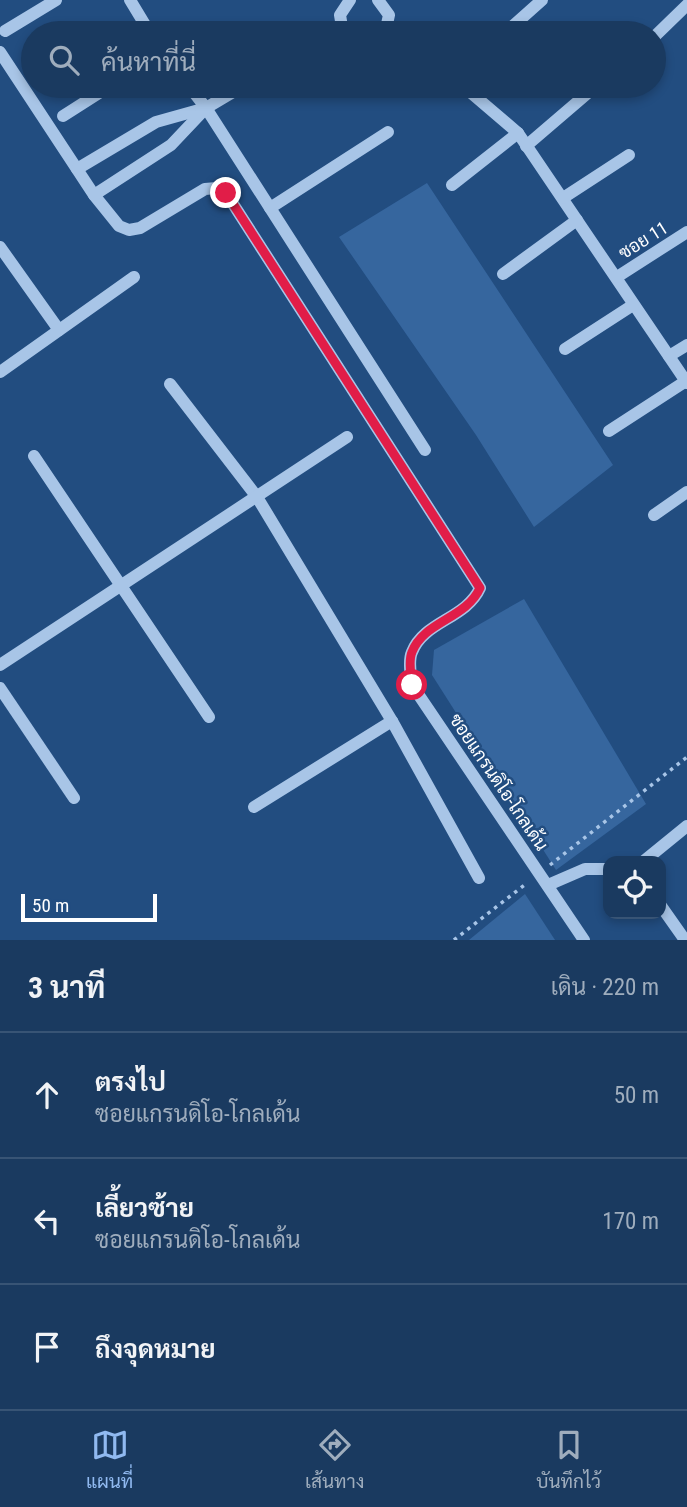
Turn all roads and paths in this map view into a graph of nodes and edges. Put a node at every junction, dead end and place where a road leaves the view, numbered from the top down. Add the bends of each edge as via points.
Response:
1 (56, 0) edge
2 (130, 0) edge
3 (350, 0) edge
4 (542, 0) edge
5 (382, 1) edge
6 (687, 5) edge
7 (21, 21) edge
8 (21, 21) edge
9 (143, 21) edge
10 (339, 21) edge
11 (388, 21) edge
12 (518, 21) edge
13 (666, 25) edge
14 (5, 31) dead end
15 (0, 51) edge
16 (21, 83) edge
17 (31, 98) edge
18 (91, 98) edge
19 (198, 98) edge
20 (223, 98) edge
21 (477, 98) edge
22 (582, 98) edge
23 (206, 108) junction
24 (63, 116) dead end
25 (388, 132) dead end
26 (518, 133) junction
27 (526, 146) junction
28 (629, 155) dead end
29 (78, 169) junction
30 (452, 185) dead end
31 (94, 195) junction
32 (563, 198) junction
33 (270, 208) junction
34 (577, 220) junction
35 (687, 232) edge
36 (0, 247) edge
37 (503, 274) dead end
38 (134, 277) dead end
39 (617, 277) junction
40 (633, 305) junction
41 (59, 330) junction
42 (687, 345) edge
43 (565, 349) dead end
44 (669, 356) junction
45 (0, 372) edge
46 (686, 382) edge
47 (170, 384) dead end
48 (609, 431) dead end
49 (347, 437) dead end
50 (425, 450) dead end
51 (34, 456) dead end
52 (687, 492) edge
53 (257, 497) junction
54 (654, 515) dead end
55 (120, 586) junction
56 (0, 665) edge
57 (0, 688) edge
58 (209, 717) dead end
59 (392, 721) junction
60 (687, 757) edge
61 (74, 798) dead end
62 (254, 807) dead end
63 (687, 826) edge
64 (650, 856) edge
65 (603, 869) edge
66 (540, 873) junction
67 (479, 878) dead end
68 (548, 885) junction
69 (666, 913) edge
70 (454, 940) edge
71 (584, 940) edge
72 (685, 940) edge

1 - 8 street
2 - 9 street
3 - 10 street
4 - 12 street
5 - 11 street
6 - 13 street
7 - 14 street
15 - 16 street, ซอยแกรนดิโอ-โกลเด้น
17 - 29 street, ซอยแกรนดิโอ-โกลเด้น
18 - 24 street
19 - 23 street
20 - 23 street
21 - 26 street
22 - 27 street
23 - 29 street via 156,122
23 - 31 street via 172,145
23 - 33 street
25 - 33 street
26 - 27 street
26 - 30 street
27 - 32 street
28 - 32 street
29 - 31 street, ซอยแกรนดิโอ-โกลเด้น
31 - 66 street, ซอยแกรนดิโอ-โกลเด้น via 119,226 134,230 205,188 226,193 480,588 462,612 421,637 411,654 412,685
32 - 34 street
33 - 50 street
34 - 37 street
34 - 39 street
35 - 39 street, ซอย 11
36 - 41 street
38 - 41 street
39 - 40 street
40 - 43 street
40 - 44 street
41 - 45 street
42 - 44 street
44 - 46 street
46 - 48 street
47 - 53 street
49 - 53 street
51 - 55 street
52 - 54 street
53 - 55 street
53 - 59 street
55 - 56 street
55 - 58 street
57 - 61 street
59 - 62 street
59 - 67 street
60 - 66 path
63 - 64 street
65 - 68 street via 585,869
66 - 68 street, ซอยแกรนดิโอ-โกลเด้น
66 - 70 path
68 - 71 street, ซอยแกรนดิโอ-โกลเด้น
69 - 72 street

